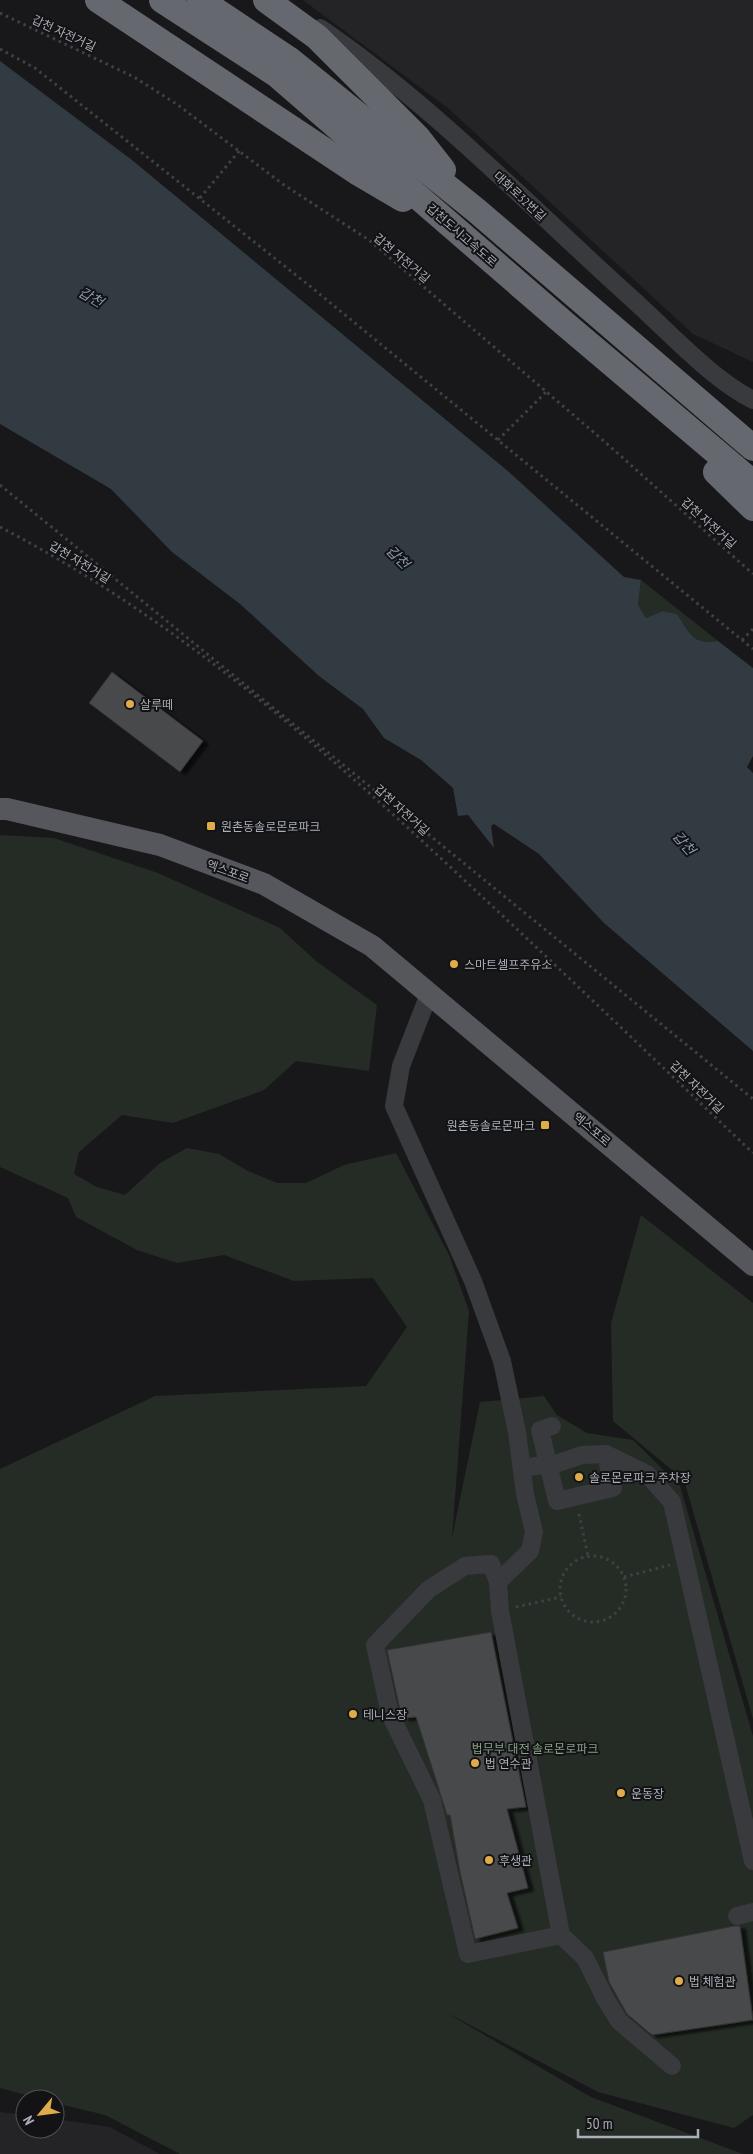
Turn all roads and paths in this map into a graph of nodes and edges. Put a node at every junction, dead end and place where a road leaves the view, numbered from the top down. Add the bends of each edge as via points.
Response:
1 (98, 0) edge
2 (162, 0) edge
3 (200, 0) edge
4 (266, 0) edge
5 (280, 0) edge
6 (0, 13) edge
7 (0, 49) edge
8 (240, 150) junction
9 (200, 198) junction
10 (477, 211) junction
11 (455, 228) junction
12 (565, 324) junction
13 (677, 382) junction
14 (546, 392) junction
15 (753, 400) edge
16 (753, 431) edge
17 (498, 440) junction
18 (753, 448) edge
19 (753, 483) edge
20 (0, 485) edge
21 (753, 508) edge
22 (0, 528) edge
23 (753, 574) edge
24 (753, 628) edge
25 (742, 640) junction
26 (753, 649) edge
27 (0, 810) edge
28 (429, 994) junction
29 (753, 1099) edge
30 (753, 1153) edge
31 (753, 1265) edge
32 (552, 1426) dead end
33 (606, 1454) junction
34 (548, 1464) junction
35 (522, 1468) junction
36 (579, 1514) dead end
37 (588, 1556) junction
38 (686, 1560) junction
39 (624, 1577) junction
40 (498, 1582) junction
41 (561, 1597) junction
42 (500, 1610) junction
43 (753, 1861) edge
44 (561, 1935) junction
45 (672, 2066) dead end

1 - 11 highway via 357,172
2 - 11 highway, 갑천도시고속도로 via 276,74
3 - 10 highway via 290,60
4 - 10 highway via 317,37 418,138
5 - 15 street, 대화로32번길 via 364,58 468,147 715,374
6 - 8 path, 갑천 자전거길 via 134,77 178,104
7 - 9 path via 35,68
8 - 9 path
8 - 14 path, 갑천 자전거길 via 284,185 368,240
9 - 17 path
10 - 13 highway
11 - 12 highway, 갑천도시고속도로
12 - 19 highway, 갑천도시고속도로
12 - 21 highway
13 - 16 highway
13 - 18 highway
14 - 17 path
14 - 23 path, 갑천 자전거길
17 - 25 path
20 - 29 path
22 - 30 path, 갑천 자전거길 via 48,552 162,624 314,744 426,844
24 - 25 path
25 - 26 path
27 - 28 main road, 엑스포로 via 160,845 264,884 372,946
28 - 31 main road, 엑스포로
28 - 35 street via 400,1066 394,1106 473,1281 502,1361
32 - 34 street via 540,1430
33 - 34 street via 582,1455
33 - 34 street via 613,1488 557,1501
33 - 38 street via 647,1474 672,1502
34 - 35 street
35 - 40 street via 534,1532 530,1551
36 - 37 path
37 - 39 path via 610,1560
37 - 41 path via 569,1566 562,1580
38 - 39 path
38 - 43 street
39 - 41 path via 627,1588 621,1609 603,1622 592,1623 572,1615
40 - 42 street
40 - 44 street via 490,1564 465,1566 429,1589 375,1645 390,1714 432,1800 468,1954
41 - 42 path
42 - 44 street
44 - 45 street via 585,1958 619,2021

